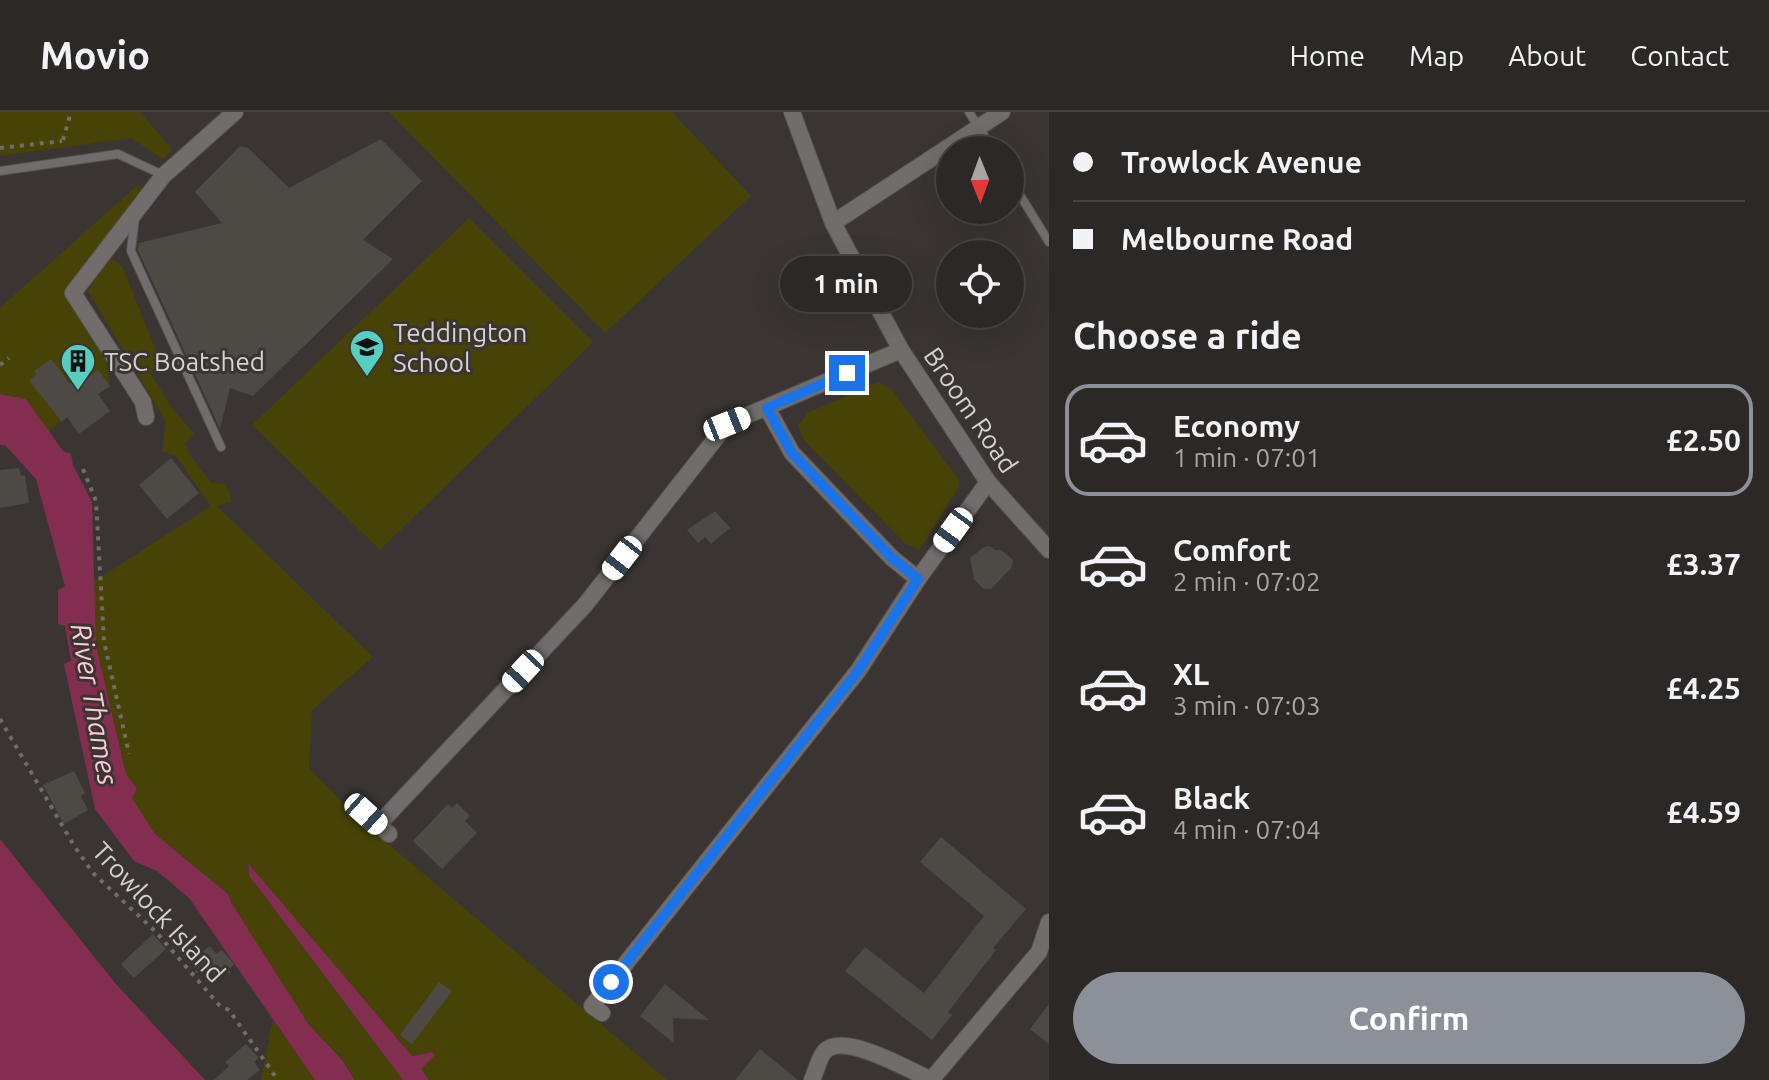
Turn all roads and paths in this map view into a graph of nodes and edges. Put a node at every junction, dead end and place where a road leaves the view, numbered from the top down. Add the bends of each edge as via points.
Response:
1 (71, 112) edge
2 (235, 112) edge
3 (792, 112) edge
4 (969, 112) edge
5 (1002, 112) edge
6 (979, 127) junction
7 (984, 136) edge
8 (62, 141) junction
9 (0, 148) edge
10 (59, 152) dead end
11 (0, 171) edge
12 (163, 176) junction
13 (1024, 202) edge
14 (135, 212) junction
15 (833, 223) junction
16 (1049, 242) edge
17 (901, 350) junction
18 (9, 358) dead end
19 (0, 365) edge
20 (767, 408) junction
21 (146, 417) dead end
22 (221, 447) dead end
23 (83, 469) dead end
24 (988, 482) junction
25 (1049, 550) edge
26 (918, 579) junction
27 (0, 719) edge
28 (129, 754) dead end
29 (378, 824) dead end
30 (1049, 922) edge
31 (592, 1006) dead end
32 (278, 1080) edge
33 (812, 1080) edge
34 (931, 1080) edge

1 - 8 path
2 - 12 street
3 - 15 street, Broom Road
4 - 6 lane
5 - 6 street
6 - 7 lane
6 - 15 street
8 - 9 path
8 - 10 path
11 - 12 lane via 118,154
12 - 14 street
13 - 16 lane
14 - 21 street via 73,293 143,402
14 - 22 lane via 131,251
15 - 17 street, Broom Road
17 - 20 street
17 - 24 street, Broom Road
18 - 19 path
20 - 26 street via 792,453
20 - 29 street via 727,424 585,605
23 - 28 path via 96,501 104,641
24 - 25 street, Broom Road
24 - 26 street
26 - 31 street via 858,671
27 - 32 path, Trowlock Island via 93,873 229,1010
30 - 34 street via 1039,952
33 - 34 street via 824,1052 835,1045 854,1046

